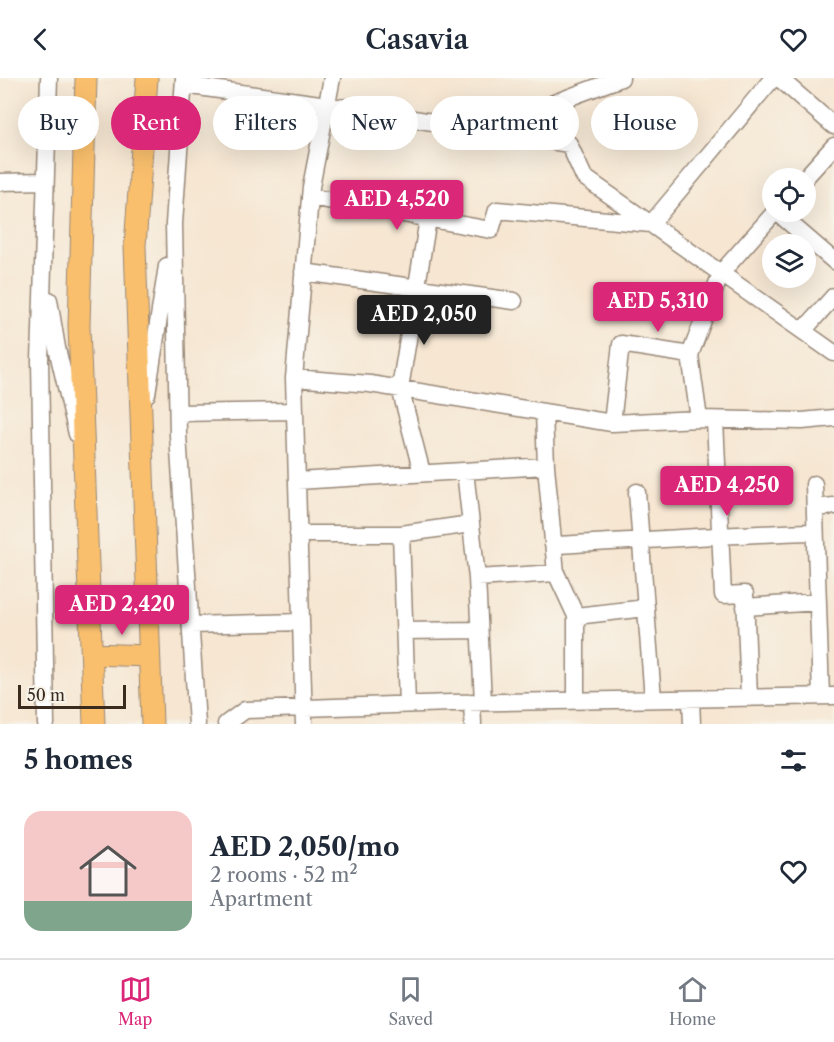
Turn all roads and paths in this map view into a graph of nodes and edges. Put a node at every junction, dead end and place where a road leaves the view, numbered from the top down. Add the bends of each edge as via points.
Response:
1 (49, 78) edge
2 (86, 78) edge
3 (147, 78) edge
4 (332, 78) edge
5 (621, 78) edge
6 (774, 78) edge
7 (779, 78) edge
8 (184, 82) edge
9 (573, 96) edge
10 (327, 105) junction
11 (430, 122) edge
12 (834, 126) edge
13 (834, 146) edge
14 (572, 150) edge
15 (814, 168) edge
16 (45, 181) junction
17 (0, 182) edge
18 (310, 197) junction
19 (428, 219) junction
20 (767, 222) edge
21 (788, 222) edge
22 (174, 224) junction
23 (651, 224) junction
24 (834, 261) edge
25 (42, 264) junction
26 (303, 272) junction
27 (720, 273) junction
28 (416, 288) junction
29 (834, 296) edge
30 (514, 302) dead end
31 (803, 331) junction
32 (834, 353) edge
33 (690, 355) junction
34 (294, 378) junction
35 (400, 388) junction
36 (295, 411) junction
37 (544, 412) junction
38 (178, 413) junction
39 (834, 418) edge
40 (707, 420) junction
41 (612, 423) junction
42 (141, 428) junction
43 (546, 466) junction
44 (84, 467) junction
45 (465, 471) junction
46 (422, 473) junction
47 (297, 481) junction
48 (814, 484) dead end
49 (637, 492) dead end
50 (834, 506) edge
51 (814, 508) junction
52 (471, 524) junction
53 (815, 532) junction
54 (298, 534) junction
55 (401, 534) junction
56 (720, 534) junction
57 (641, 541) junction
58 (553, 545) junction
59 (555, 573) junction
60 (477, 578) junction
61 (818, 602) junction
62 (745, 607) junction
63 (646, 608) junction
64 (576, 616) junction
65 (301, 622) junction
66 (191, 625) junction
67 (479, 630) junction
68 (404, 631) junction
69 (92, 654) junction
70 (150, 656) junction
71 (827, 696) edge
72 (749, 698) junction
73 (653, 699) junction
74 (691, 699) junction
75 (576, 700) junction
76 (478, 702) junction
77 (407, 704) junction
78 (304, 716) edge
79 (46, 724) edge
80 (94, 724) edge
81 (152, 724) edge
82 (197, 724) edge
83 (226, 724) edge
84 (473, 724) edge
85 (692, 724) edge

1 - 16 street
2 - 44 main road via 79,326
3 - 42 main road via 135,246
4 - 10 street
5 - 9 street
6 - 23 street
7 - 12 street
8 - 10 street
8 - 22 street
10 - 11 street
10 - 18 street
13 - 15 street
14 - 23 street via 585,177
16 - 17 street
16 - 25 street
18 - 19 street
18 - 26 street
19 - 23 street via 491,230 497,210
19 - 28 street
20 - 27 street
21 - 24 street
22 - 38 street
22 - 42 street
23 - 27 street
25 - 44 street
25 - 79 street
26 - 28 street
26 - 34 street
27 - 31 street
27 - 33 street
28 - 30 street
28 - 35 street
29 - 31 street
31 - 32 street
33 - 40 street
33 - 41 street via 621,344
34 - 35 street
34 - 36 street
35 - 37 street
35 - 46 street
36 - 38 street
36 - 47 street
37 - 41 street
37 - 43 street
38 - 66 street
39 - 40 street
40 - 41 street
40 - 56 street
42 - 70 main road
43 - 45 street
43 - 58 street
44 - 69 main road
45 - 46 street
45 - 52 street
46 - 47 street
47 - 54 street
48 - 51 street
49 - 57 street
50 - 51 street
51 - 53 street
52 - 55 street
52 - 60 street
53 - 56 street
53 - 61 street
54 - 55 street
54 - 65 street
55 - 68 street
56 - 57 street
56 - 62 street via 723,595 745,594
57 - 58 street
57 - 63 street
58 - 59 street
59 - 60 street
59 - 64 street
60 - 67 street
61 - 62 street
61 - 71 street
62 - 72 street
63 - 64 street
63 - 73 street
64 - 75 street
65 - 66 street
65 - 78 street
66 - 82 street
67 - 68 street
67 - 76 street
68 - 77 street
69 - 70 main road
69 - 80 main road
70 - 81 main road
71 - 72 street
72 - 74 street
73 - 74 street
73 - 75 street
74 - 85 street
75 - 76 street
76 - 77 street
76 - 84 street
77 - 78 street
78 - 83 street via 245,710

